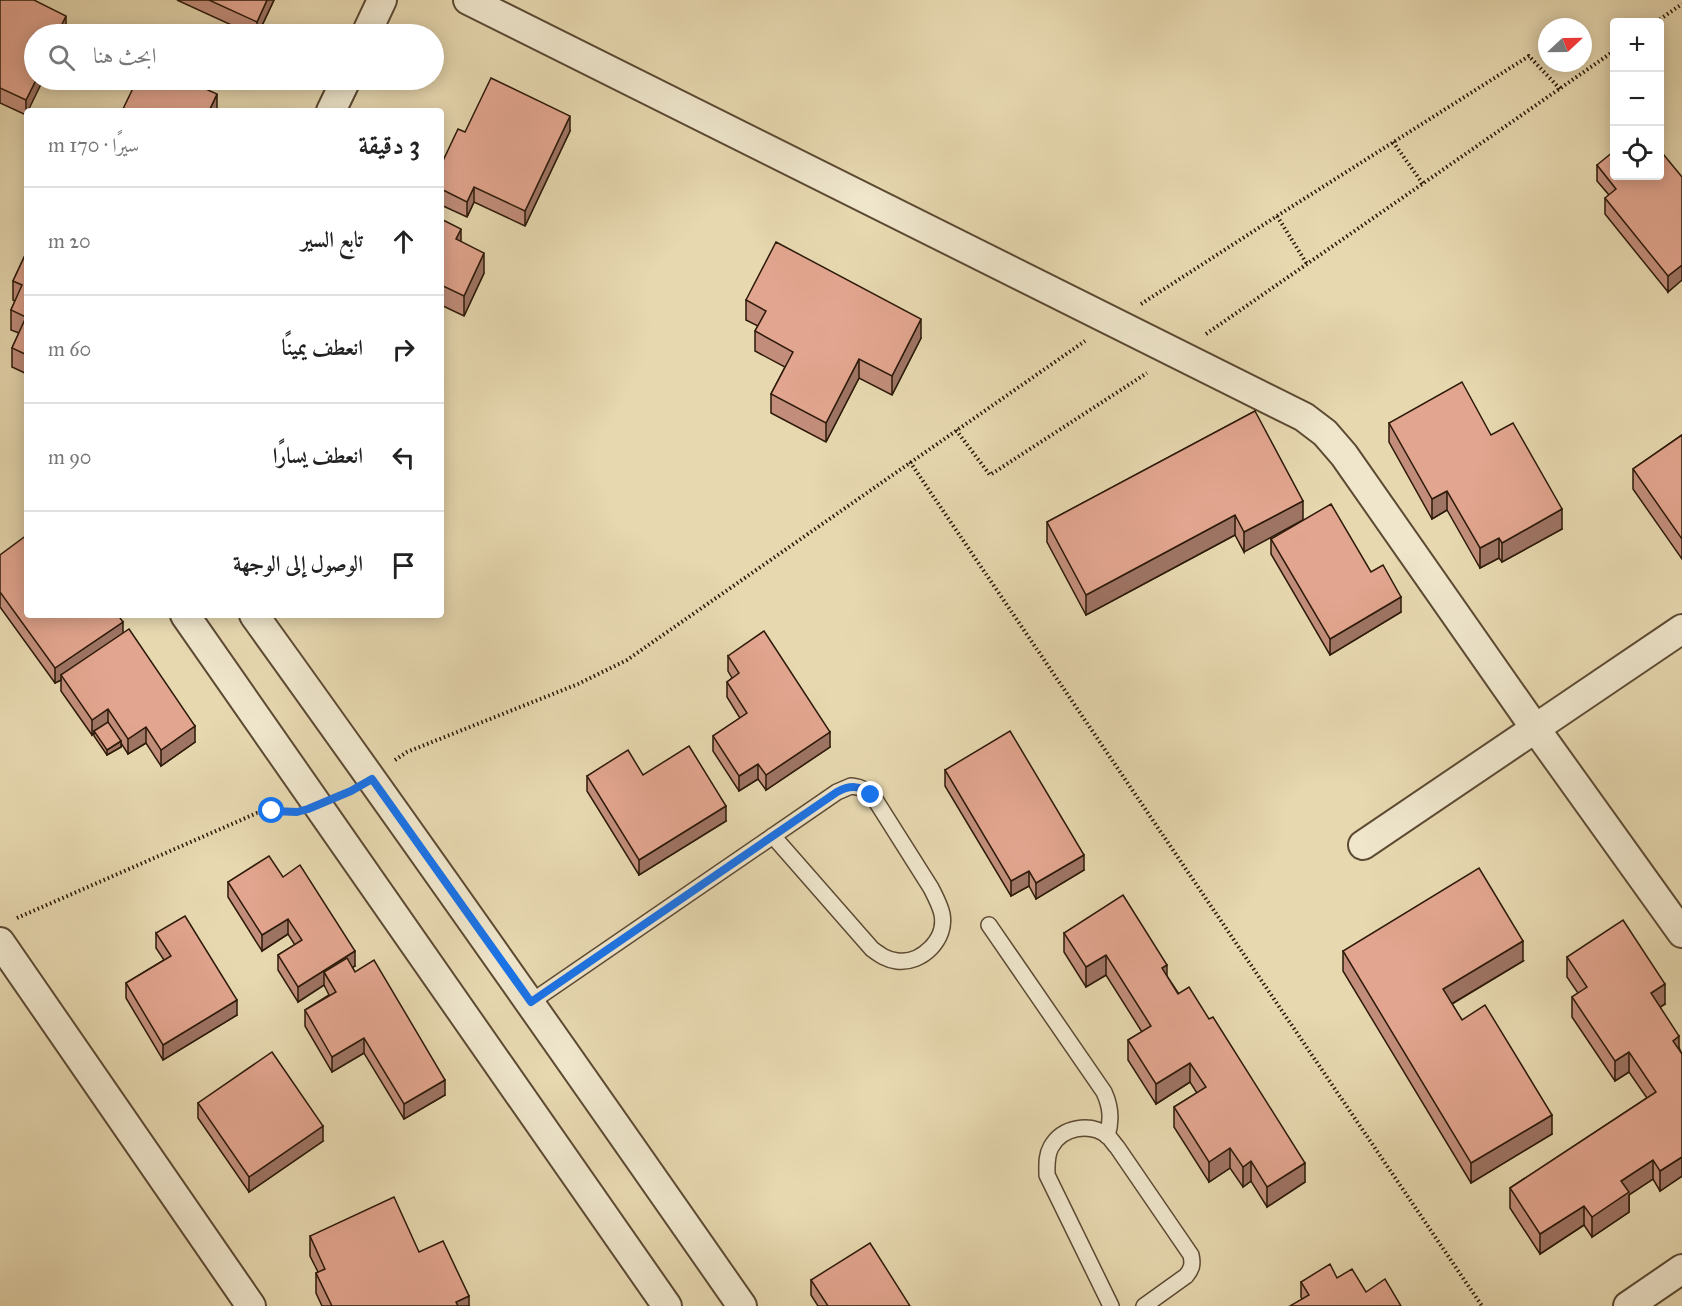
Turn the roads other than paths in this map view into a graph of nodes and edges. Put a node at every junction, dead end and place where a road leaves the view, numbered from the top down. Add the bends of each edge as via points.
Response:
1 (382, 0) edge
2 (468, 0) edge
3 (371, 24) edge
4 (341, 90) edge
5 (332, 108) edge
6 (187, 618) edge
7 (256, 618) edge
8 (1682, 629) edge
9 (1535, 728) junction
10 (773, 836) junction
11 (1363, 845) dead end
12 (989, 926) dead end
13 (5, 932) edge
14 (1682, 933) edge
15 (531, 1002) junction
16 (1107, 1136) junction
17 (1682, 1269) edge
18 (251, 1306) edge
19 (667, 1306) edge
20 (742, 1306) edge
21 (1111, 1306) edge
22 (1144, 1306) edge
23 (1628, 1306) edge

1 - 3 street
2 - 9 street via 1304,417 1344,455
4 - 5 street
6 - 19 street
7 - 15 street
8 - 9 street
9 - 11 street
9 - 14 street
10 - 10 lane via 843,788 858,786 866,790 932,888 942,916 935,943 912,960 884,957 872,949
10 - 15 lane
12 - 16 lane via 1104,1092 1111,1114
13 - 18 street
15 - 20 street
16 - 21 lane via 1083,1128 1070,1131 1058,1138 1046,1161 1052,1187
16 - 22 lane via 1193,1262 1186,1276
17 - 23 street

